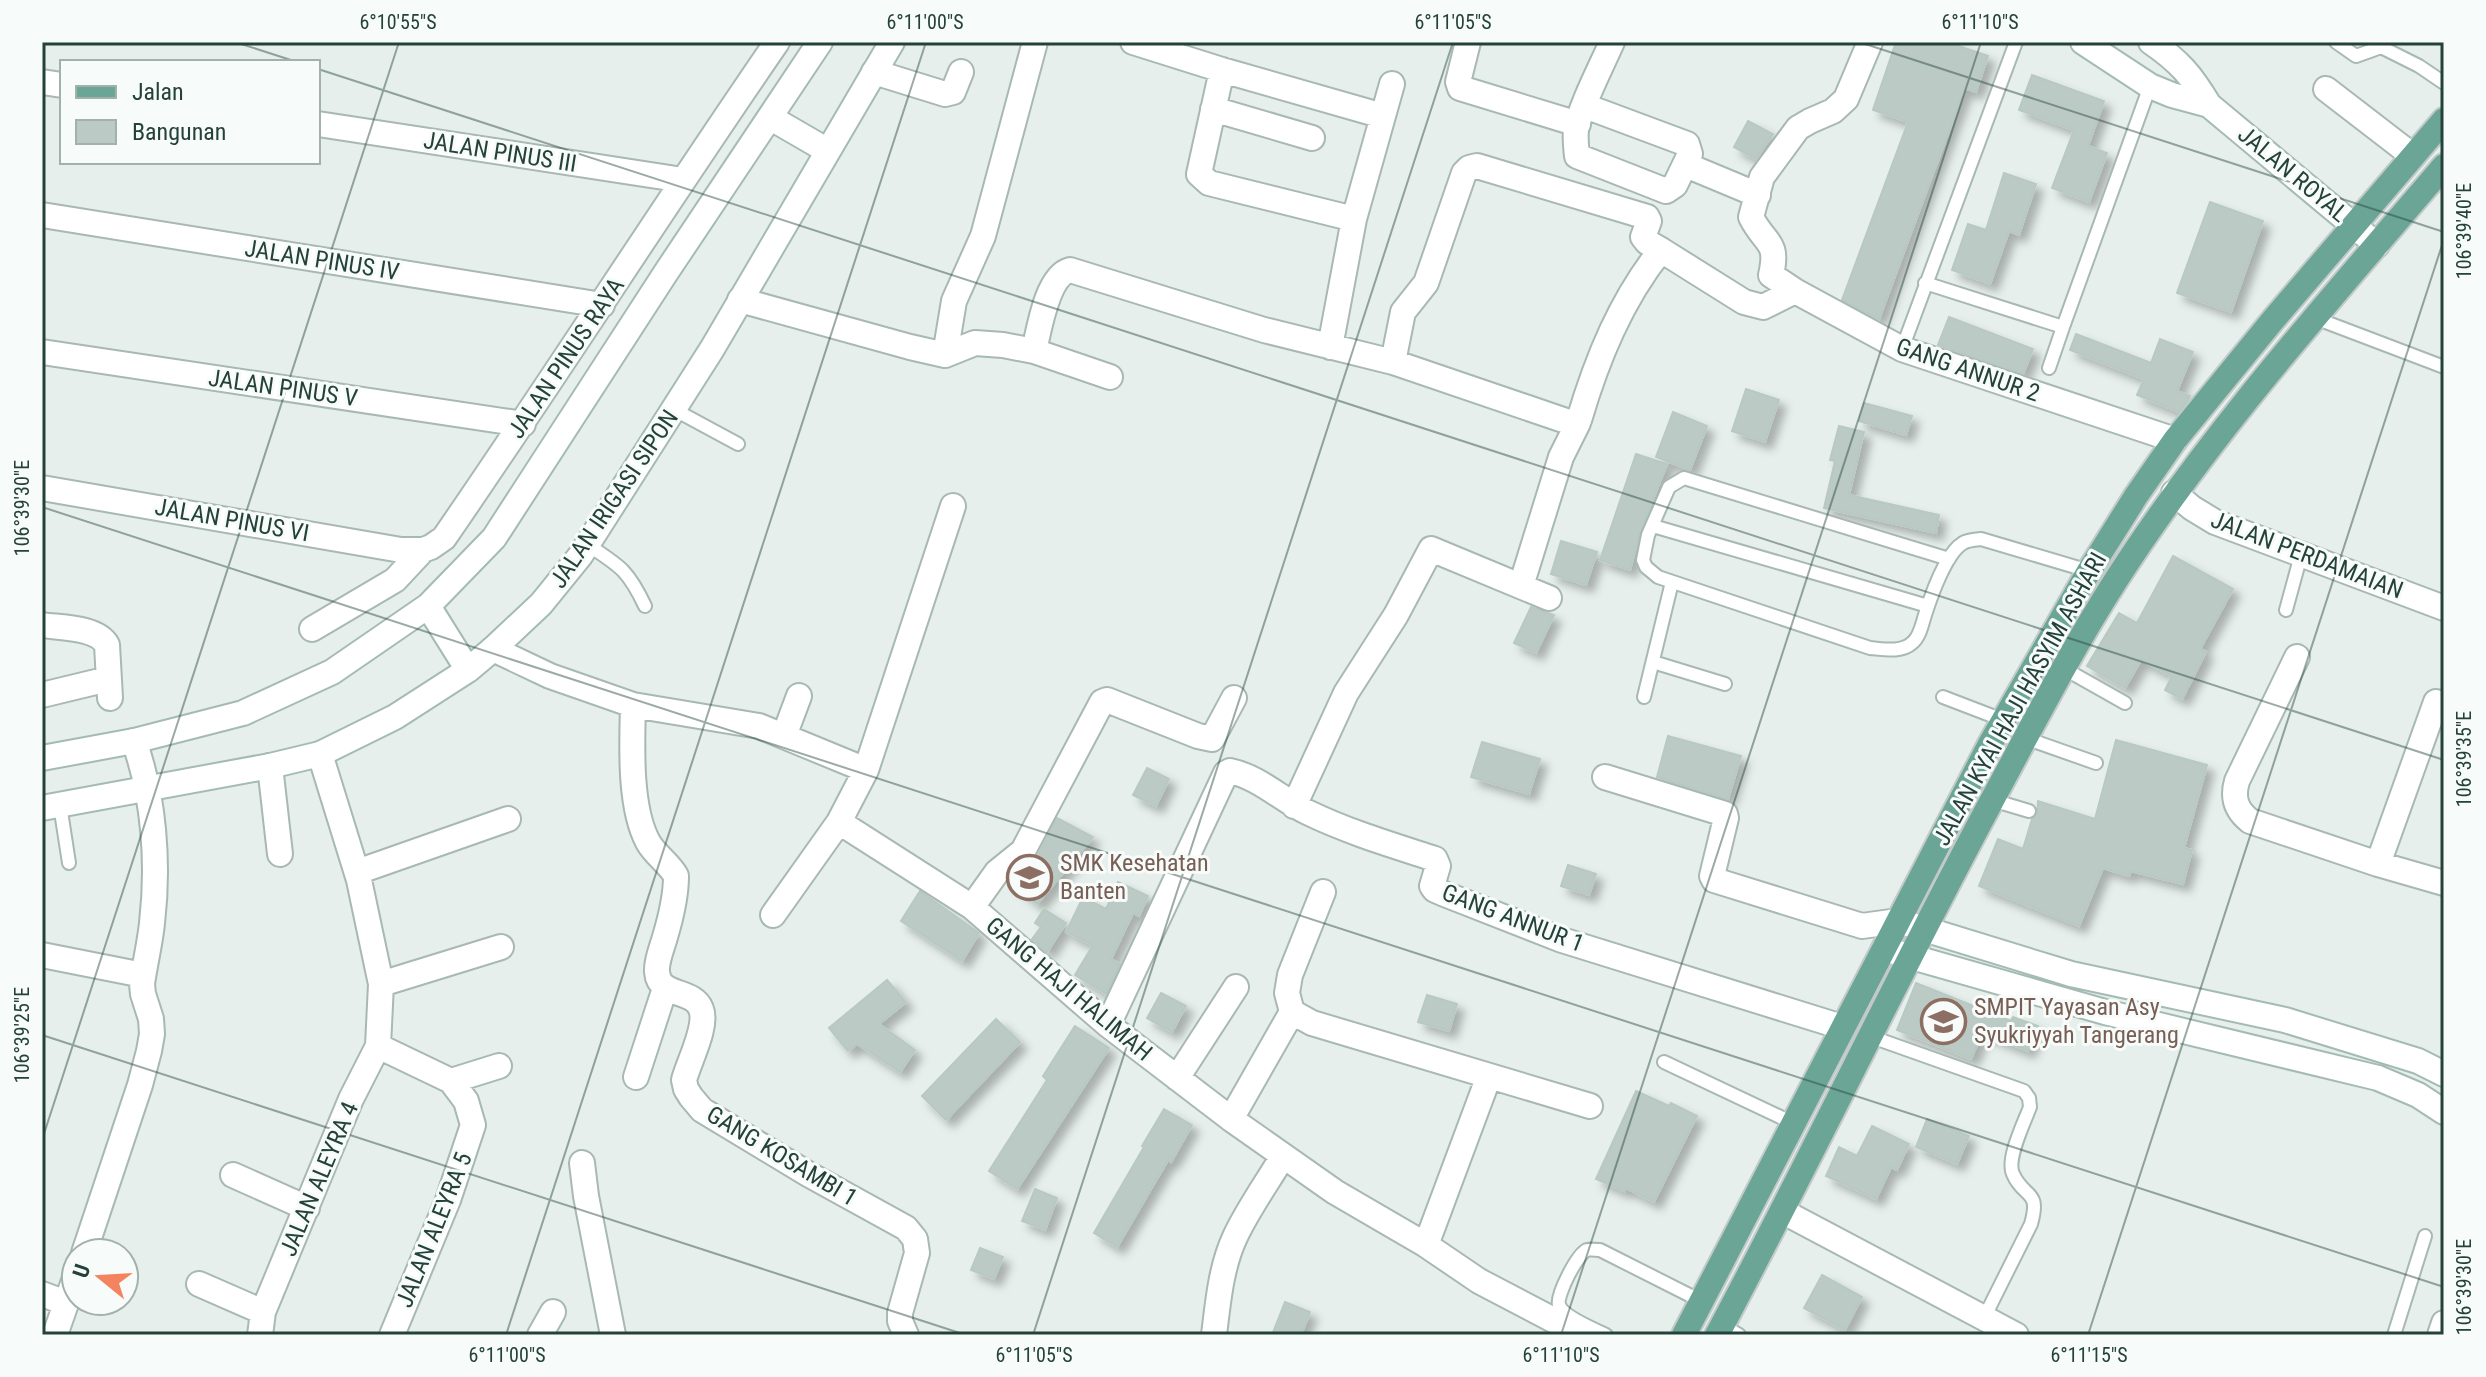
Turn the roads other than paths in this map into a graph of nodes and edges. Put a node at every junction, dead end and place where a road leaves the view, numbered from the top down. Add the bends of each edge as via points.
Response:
1 (777, 42) edge
2 (820, 42) edge
3 (892, 42) edge
4 (1035, 42) edge
5 (1133, 42) edge
6 (1468, 42) edge
7 (1612, 42) edge
8 (1870, 42) edge
9 (2016, 42) edge
10 (2083, 42) edge
11 (2151, 42) edge
12 (2336, 42) edge
13 (1211, 59) edge
14 (874, 72) junction
15 (961, 72) dead end
16 (2444, 83) edge
17 (1392, 84) dead end
18 (2150, 86) junction
19 (2326, 89) dead end
20 (2209, 105) junction
21 (1213, 109) junction
22 (1582, 115) junction
23 (1383, 116) junction
24 (2444, 120) edge
25 (779, 123) junction
26 (320, 124) edge
27 (1312, 138) dead end
28 (821, 147) junction
29 (2413, 156) junction
30 (1686, 165) junction
31 (2444, 166) edge
32 (683, 180) junction
33 (1758, 195) junction
34 (42, 215) edge
35 (1354, 219) junction
36 (2354, 225) junction
37 (2377, 245) junction
38 (1661, 250) junction
39 (1925, 283) junction
40 (1795, 291) junction
41 (740, 300) junction
42 (602, 305) junction
43 (2315, 318) junction
44 (2063, 327) junction
45 (1330, 347) junction
46 (1902, 349) junction
47 (1034, 351) junction
48 (42, 352) edge
49 (945, 355) junction
50 (1393, 362) junction
51 (2444, 367) edge
52 (2049, 368) dead end
53 (1110, 377) dead end
54 (675, 410) junction
55 (1578, 423) junction
56 (523, 424) junction
57 (2175, 440) junction
58 (738, 444) dead end
59 (42, 488) edge
60 (2174, 493) junction
61 (953, 506) dead end
62 (1653, 526) junction
63 (588, 545) junction
64 (423, 550) junction
65 (2301, 555) junction
66 (1949, 559) junction
67 (2089, 571) junction
68 (1672, 582) junction
69 (1521, 586) junction
70 (1549, 598) dead end
71 (645, 606) dead end
72 (1928, 606) junction
73 (2444, 608) edge
74 (2286, 610) dead end
75 (432, 611) junction
76 (42, 625) edge
77 (312, 629) dead end
78 (493, 649) junction
79 (2297, 657) dead end
80 (1653, 662) junction
81 (465, 664) junction
82 (2063, 668) junction
83 (1725, 684) dead end
84 (42, 695) edge
85 (799, 696) dead end
86 (1644, 697) dead end
87 (1943, 697) dead end
88 (1234, 698) dead end
89 (2436, 702) dead end
90 (2125, 703) dead end
91 (633, 705) junction
92 (2003, 720) junction
93 (784, 736) junction
94 (2025, 738) junction
95 (320, 754) junction
96 (42, 758) edge
97 (2096, 763) dead end
98 (141, 766) junction
99 (270, 766) junction
100 (866, 770) junction
101 (1605, 777) dead end
102 (1992, 800) junction
103 (1294, 806) junction
104 (51, 807) edge
105 (2029, 811) dead end
106 (508, 819) dead end
107 (839, 822) junction
108 (280, 854) dead end
109 (69, 863) dead end
110 (2378, 864) junction
111 (357, 872) junction
112 (2444, 883) edge
113 (1323, 892) dead end
114 (972, 907) junction
115 (773, 915) dead end
116 (1898, 921) junction
117 (1862, 926) junction
118 (1923, 928) junction
119 (501, 947) dead end
120 (1884, 949) junction
121 (42, 955) edge
122 (1909, 956) junction
123 (143, 975) junction
124 (2109, 983) junction
125 (381, 984) junction
126 (1236, 987) dead end
127 (665, 988) junction
128 (1292, 1012) junction
129 (2105, 1012) junction
130 (1108, 1025) junction
131 (1842, 1027) junction
132 (1869, 1036) junction
133 (378, 1046) junction
134 (1664, 1062) dead end
135 (499, 1066) dead end
136 (2444, 1074) edge
137 (1489, 1076) junction
138 (636, 1077) dead end
139 (1177, 1078) junction
140 (451, 1081) junction
141 (1590, 1106) dead end
142 (2444, 1112) edge
143 (1231, 1119) junction
144 (1793, 1123) junction
145 (1283, 1156) junction
146 (582, 1163) dead end
147 (233, 1175) dead end
148 (307, 1208) junction
149 (1782, 1211) junction
150 (2425, 1236) dead end
151 (89, 1237) edge
152 (1426, 1245) junction
153 (199, 1284) dead end
154 (1701, 1301) junction
155 (553, 1312) dead end
156 (1984, 1318) junction
157 (2444, 1323) edge
158 (262, 1324) edge
159 (1726, 1332) edge
160 (903, 1334) edge
161 (392, 1335) edge
162 (540, 1335) edge
163 (613, 1335) edge
164 (1214, 1335) edge
165 (1582, 1335) edge
166 (1606, 1335) edge
167 (1684, 1335) edge
168 (2016, 1335) edge
169 (2394, 1335) edge
170 (2440, 1335) edge

1 - 32 street, JALAN PINUS RAYA
2 - 25 street, JALAN IRIGASI SIPON
3 - 14 street, JALAN IRIGASI SIPON
4 - 49 street via 983,236 954,301
5 - 13 street
6 - 22 street via 1460,88
7 - 22 street
8 - 33 street, GANG ANNUR 2 via 1846,99 1798,128 1762,177
9 - 39 lane
10 - 18 street, JALAN ROYAL
11 - 20 street, JALAN ROYAL via 2191,75
12 - 16 lane via 2356,56 2381,47
13 - 21 street
13 - 23 street
14 - 15 street via 945,94 953,92
14 - 28 street, JALAN IRIGASI SIPON
17 - 23 street
18 - 20 street, JALAN ROYAL
18 - 44 lane
19 - 29 street
20 - 36 street, JALAN ROYAL
21 - 27 street
21 - 35 street via 1199,174 1203,179
22 - 30 street via 1682,141 1689,148
22 - 30 street via 1577,156 1666,191
23 - 35 street
24 - 29 main road, JALAN KYAI HAJI HASYIM ASHARI
25 - 28 street
25 - 75 street, JALAN IRIGASI SIPON via 665,274 494,538
26 - 32 street, JALAN PINUS III
28 - 41 street, JALAN IRIGASI SIPON
29 - 36 main road, JALAN KYAI HAJI HASYIM ASHARI
30 - 33 street
31 - 37 main road, JALAN KYAI HAJI HASYIM ASHARI
32 - 42 street, JALAN PINUS RAYA
33 - 40 street, GANG ANNUR 2 via 1751,217 1773,248 1771,275
34 - 42 street, JALAN PINUS IV
35 - 45 street
36 - 37 street, JALAN ROYAL
36 - 57 main road, JALAN KYAI HAJI HASYIM ASHARI
37 - 43 main road, JALAN KYAI HAJI HASYIM ASHARI
38 - 40 street via 1744,302 1763,307
38 - 50 street via 1643,237 1647,217 1477,166 1469,168 1426,283 1403,312
38 - 55 street via 1639,277 1600,355
39 - 44 lane
39 - 46 lane
40 - 46 street, GANG ANNUR 2
41 - 49 street
41 - 54 street, JALAN IRIGASI SIPON
42 - 56 street, JALAN PINUS RAYA
43 - 51 lane
43 - 60 main road, JALAN KYAI HAJI HASYIM ASHARI
44 - 52 lane
45 - 47 street via 1070,270 1056,280
45 - 50 street
46 - 57 street, GANG ANNUR 2
47 - 49 street via 975,343
47 - 53 street
48 - 56 street, JALAN PINUS V
50 - 55 street
54 - 58 lane
54 - 63 street, JALAN IRIGASI SIPON
55 - 69 street via 1561,457
56 - 64 street, JALAN PINUS RAYA via 444,538
57 - 67 main road, JALAN KYAI HAJI HASYIM ASHARI
59 - 64 street, JALAN PINUS VI
60 - 65 street, JALAN PERDAMAIAN via 2215,522
60 - 82 main road, JALAN KYAI HAJI HASYIM ASHARI
61 - 100 street
62 - 66 lane via 1669,487 1684,478
62 - 68 lane via 1643,560 1658,577
62 - 72 lane
63 - 71 lane via 633,579
63 - 78 street, JALAN IRIGASI SIPON via 541,604
64 - 77 street, JALAN PINUS RAYA via 395,580
65 - 73 street, JALAN PERDAMAIAN
65 - 74 lane
66 - 67 lane via 1960,544 1981,539
66 - 72 lane
67 - 92 main road, JALAN KYAI HAJI HASYIM ASHARI
68 - 72 lane via 1880,649 1911,644
68 - 80 lane
69 - 70 street
69 - 103 street via 1429,550 1396,615 1346,693
75 - 81 street
75 - 98 street, JALAN IRIGASI SIPON via 332,672
76 - 84 street via 101,636 107,645 109,689
78 - 81 street, JALAN IRIGASI SIPON
78 - 91 street
79 - 110 street via 2237,781 2237,806 2250,821
80 - 83 lane
80 - 86 lane
81 - 95 street, JALAN IRIGASI SIPON via 395,717
82 - 90 lane
82 - 94 main road, JALAN KYAI HAJI HASYIM ASHARI
85 - 93 street
87 - 92 lane
88 - 114 street via 1212,739 1102,702 1023,851 997,872
89 - 110 street
91 - 93 street via 759,726
91 - 127 street via 636,800 647,841 676,876 657,968
92 - 116 main road, JALAN KYAI HAJI HASYIM ASHARI
93 - 100 street
94 - 97 lane
94 - 102 main road, JALAN KYAI HAJI HASYIM ASHARI
95 - 99 street, JALAN IRIGASI SIPON
95 - 111 street
96 - 98 street, JALAN IRIGASI SIPON
98 - 99 street, JALAN IRIGASI SIPON
98 - 104 street, JALAN IRIGASI SIPON
98 - 123 street via 156,853
99 - 108 street
100 - 107 street
101 - 117 street via 1725,814 1714,880
102 - 105 lane
102 - 118 main road, JALAN KYAI HAJI HASYIM ASHARI
103 - 130 street, GANG ANNUR 1 via 1238,773 1226,773
103 - 131 street, GANG ANNUR 1 via 1342,829 1435,859 1432,886 1442,893 1562,940
104 - 109 lane
106 - 111 street
107 - 114 street, GANG HAJI HALIMAH
107 - 115 street
110 - 112 street
111 - 125 street
113 - 128 street via 1290,975
114 - 130 street, GANG HAJI HALIMAH
116 - 117 street
116 - 118 street
116 - 120 main road, JALAN KYAI HAJI HASYIM ASHARI
117 - 120 street
118 - 122 main road, JALAN KYAI HAJI HASYIM ASHARI
118 - 124 street
119 - 125 street
120 - 122 street
120 - 131 main road, JALAN KYAI HAJI HASYIM ASHARI
121 - 123 street
122 - 129 street
122 - 132 main road, JALAN KYAI HAJI HASYIM ASHARI
123 - 151 street via 151,1019 149,1051
124 - 129 street
124 - 136 street via 2285,1020
125 - 133 street
126 - 139 street
127 - 138 street
127 - 160 street, GANG KOSAMBI 1 via 694,999 702,1011 684,1080 702,1110 906,1228 915,1239 917,1253 900,1313
128 - 137 street via 1312,1023
128 - 143 street
129 - 142 street via 2378,1078
130 - 139 street, GANG HAJI HALIMAH
131 - 144 main road, JALAN KYAI HAJI HASYIM ASHARI
132 - 149 main road, JALAN KYAI HAJI HASYIM ASHARI
132 - 156 lane via 1999,1081 2029,1098 2011,1159 2012,1174 2034,1200 2035,1210
133 - 140 street
133 - 148 street, JALAN ALEYRA 4
134 - 144 lane
135 - 140 street
137 - 141 street
137 - 152 street
139 - 143 street, GANG HAJI HALIMAH
140 - 161 street, JALAN ALEYRA 5 via 466,1101 473,1125
143 - 145 street, GANG HAJI HALIMAH
144 - 154 main road, JALAN KYAI HAJI HASYIM ASHARI
145 - 152 street, GANG HAJI HALIMAH
145 - 164 street via 1229,1251
146 - 163 street
147 - 148 street
148 - 158 street, JALAN ALEYRA 4
149 - 156 street
149 - 159 main road, JALAN KYAI HAJI HASYIM ASHARI
150 - 169 lane
152 - 165 street, GANG HAJI HALIMAH via 1479,1281
153 - 158 street
154 - 166 lane via 1600,1250 1588,1249 1558,1296 1559,1306
154 - 167 main road, JALAN KYAI HAJI HASYIM ASHARI
155 - 162 street
156 - 168 street
157 - 170 street

